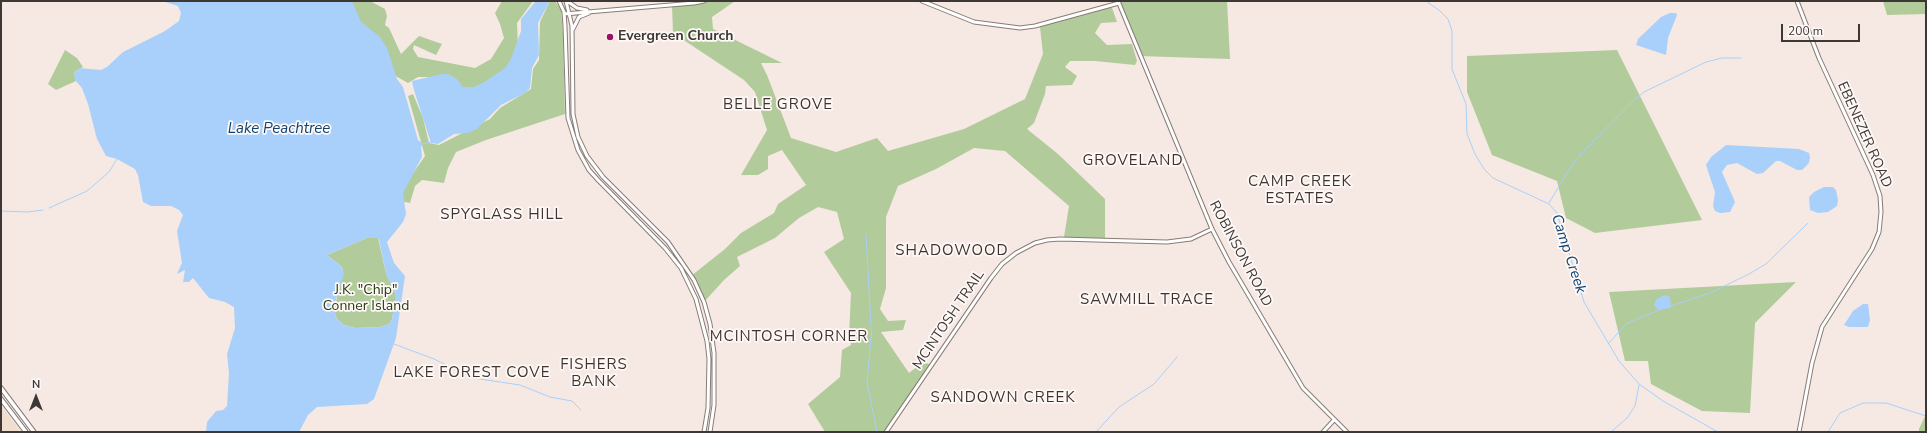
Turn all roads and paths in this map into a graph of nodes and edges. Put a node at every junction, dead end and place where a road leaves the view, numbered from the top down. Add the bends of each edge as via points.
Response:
1 (559, 1) edge
2 (567, 1) edge
3 (704, 1) edge
4 (922, 1) edge
5 (1797, 1) edge
6 (1118, 2) edge
7 (603, 10) junction
8 (570, 13) junction
9 (564, 14) junction
10 (572, 38) junction
11 (1212, 229) junction
12 (1, 388) edge
13 (1, 399) edge
14 (1334, 420) junction
15 (26, 432) edge
16 (34, 432) edge
17 (704, 432) edge
18 (710, 432) edge
19 (886, 432) edge
20 (1323, 432) edge
21 (1347, 432) edge
22 (1799, 432) edge

1 - 9 street
2 - 7 street via 581,10
2 - 8 street
3 - 7 street via 672,6
4 - 6 street via 974,22 1020,28
5 - 22 street, EBENEZER ROAD via 1819,58 1873,175 1880,196 1881,212 1879,232 1872,249 1822,327 1812,363
6 - 11 street, ROBINSON ROAD
7 - 8 street
7 - 10 street via 579,17 574,24
8 - 9 street
8 - 10 street
9 - 17 street via 567,111 578,150 589,170 678,264 696,299 709,359 708,408
10 - 18 street via 573,114 578,137 587,156 603,177 668,242 694,280 704,302 714,342 715,359 714,405
11 - 14 street, ROBINSON ROAD via 1295,376 1312,399
11 - 19 street, MCINTOSH TRAIL via 1191,239 1167,242 1047,240 1016,253 1002,264 991,278
12 - 16 main road
13 - 15 main road
14 - 20 street
14 - 21 street, ROBINSON ROAD

